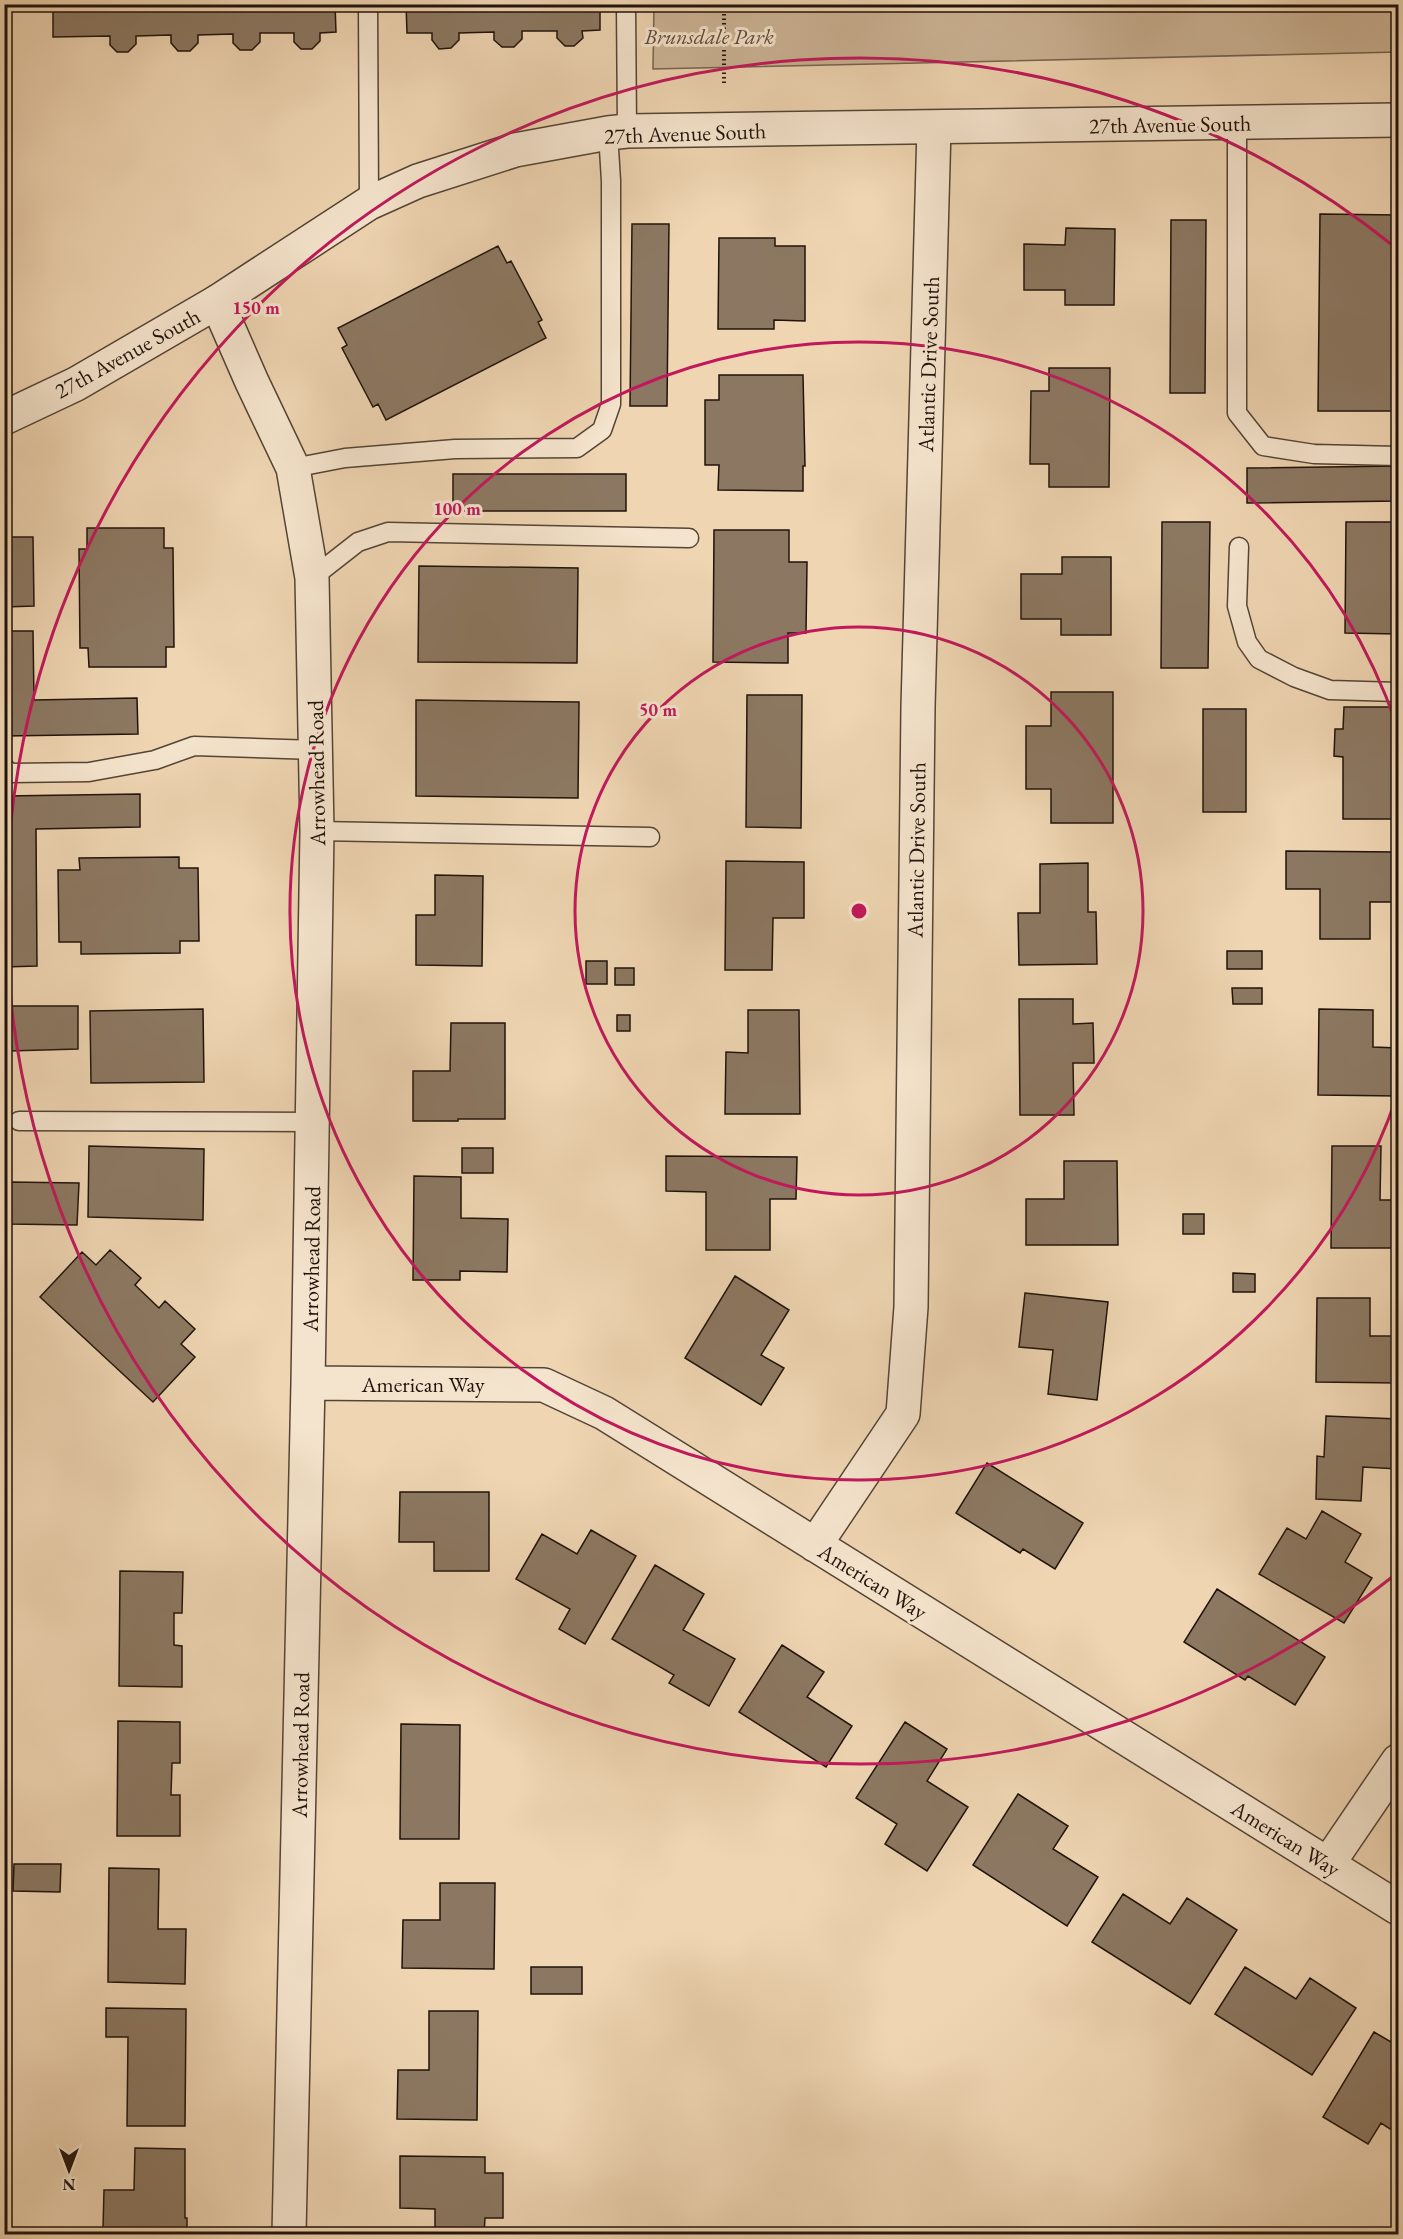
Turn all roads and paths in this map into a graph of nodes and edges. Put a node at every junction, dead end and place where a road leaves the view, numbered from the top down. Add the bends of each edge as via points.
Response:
1 (368, 4) edge
2 (627, 4) edge
3 (724, 4) edge
4 (724, 83) dead end
5 (1398, 120) edge
6 (1237, 123) junction
7 (934, 128) junction
8 (618, 132) junction
9 (369, 203) junction
10 (217, 302) junction
11 (4, 417) edge
12 (1398, 456) edge
13 (293, 468) junction
14 (689, 538) dead end
15 (1239, 547) dead end
16 (312, 578) junction
17 (1398, 692) edge
18 (316, 750) junction
19 (4, 767) edge
20 (317, 831) junction
21 (650, 837) dead end
22 (19, 1121) dead end
23 (313, 1122) junction
24 (308, 1383) junction
25 (815, 1545) junction
26 (1398, 1761) edge
27 (1328, 1864) junction
28 (1398, 1908) edge
29 (289, 2235) edge

1 - 9 lane
2 - 8 lane
3 - 4 path
5 - 6 street, 27th Avenue South
6 - 7 street, 27th Avenue South
6 - 12 lane via 1237,413 1263,446 1314,454
7 - 8 street, 27th Avenue South
7 - 25 street, Atlantic Drive South via 918,707 911,1307 903,1414
8 - 9 street, 27th Avenue South via 515,150 418,181
8 - 13 lane via 611,181 611,404 602,430 577,448 455,449 345,458
9 - 10 street, 27th Avenue South
10 - 11 street, 27th Avenue South via 76,384
10 - 13 street, Arrowhead Road
13 - 16 street, Arrowhead Road
14 - 16 lane via 388,532 358,542
15 - 17 lane via 1237,606 1247,642 1258,659 1330,690
16 - 18 street, Arrowhead Road
18 - 19 lane via 194,746 155,760 89,772 10,773
18 - 20 street, Arrowhead Road
20 - 21 lane
20 - 23 street, Arrowhead Road
22 - 23 lane
23 - 24 street, Arrowhead Road
24 - 25 street, American Way via 544,1385 604,1413
24 - 29 street, Arrowhead Road
25 - 27 street, American Way
26 - 27 street
27 - 28 street, American Way

